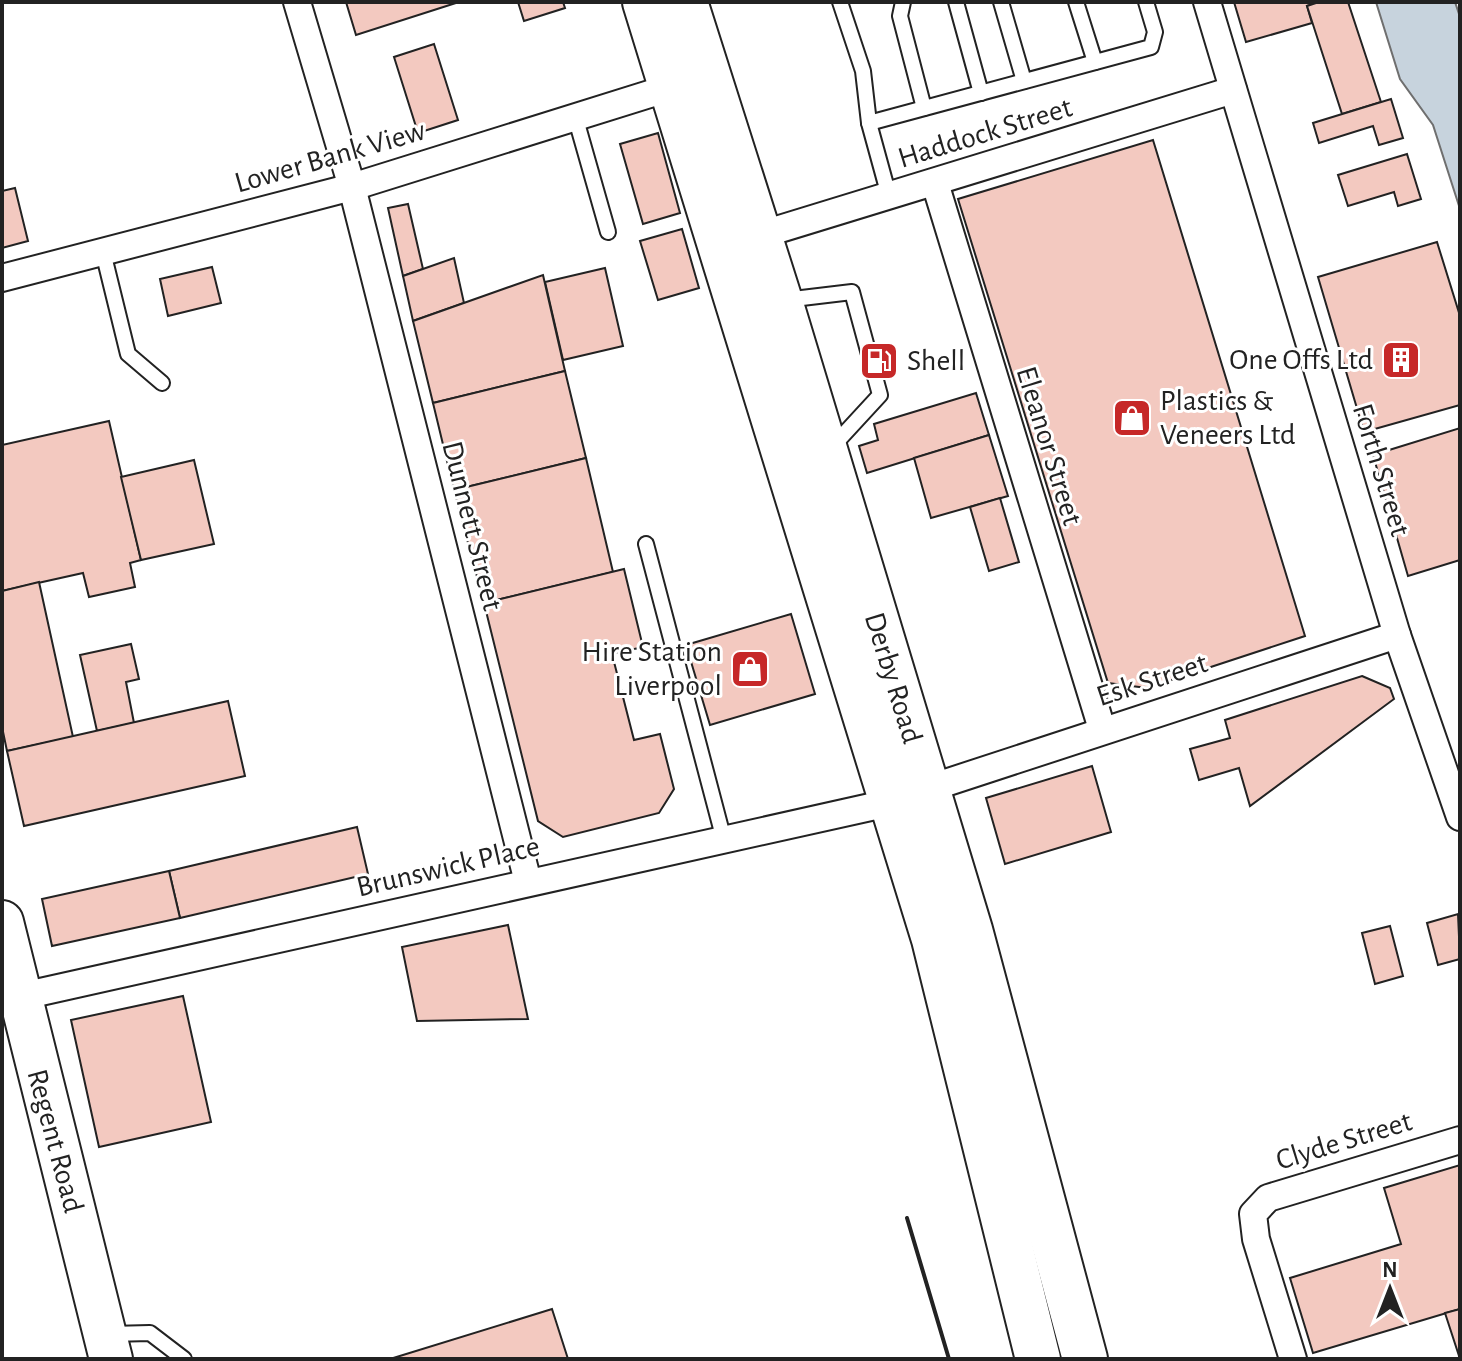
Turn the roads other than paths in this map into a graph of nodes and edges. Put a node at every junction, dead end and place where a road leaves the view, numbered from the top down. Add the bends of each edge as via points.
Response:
1 (297, 2) edge
2 (645, 2) edge
3 (685, 2) edge
4 (840, 2) edge
5 (903, 2) edge
6 (956, 2) edge
7 (1001, 2) edge
8 (1076, 2) edge
9 (1146, 2) edge
10 (1207, 2) edge
11 (1095, 62) junction
12 (1024, 81) junction
13 (672, 87) junction
14 (1233, 90) junction
15 (981, 93) junction
16 (924, 108) junction
17 (575, 116) junction
18 (869, 123) junction
19 (935, 183) junction
20 (352, 187) junction
21 (889, 196) junction
22 (608, 232) dead end
23 (757, 236) junction
24 (103, 252) junction
25 (2, 278) edge
26 (780, 301) junction
27 (162, 383) dead end
28 (825, 454) junction
29 (646, 544) dead end
30 (1397, 635) junction
31 (1102, 729) junction
32 (910, 795) junction
33 (1460, 817) edge
34 (724, 840) junction
35 (528, 882) junction
36 (2, 922) edge
37 (18, 997) junction
38 (1460, 1140) edge
39 (108, 1346) edge
40 (184, 1359) edge
41 (1038, 1359) edge
42 (1085, 1359) edge
43 (1293, 1359) edge

1 - 20 street, Dunnett Street
2 - 13 highway, Derby Road
3 - 23 highway, Derby Road
4 - 18 lane via 863,71
5 - 16 lane via 900,16
6 - 15 lane
7 - 12 lane
8 - 11 lane
9 - 11 lane via 1155,32 1151,47
10 - 14 street, Forth Street
11 - 12 lane
12 - 15 lane
13 - 17 street, Lower Bank View
13 - 32 highway, Derby Road
14 - 19 street, Haddock Street
14 - 30 street, Forth Street
15 - 16 lane
16 - 18 lane
17 - 20 street, Lower Bank View
17 - 22 lane
18 - 21 lane
19 - 21 street, Haddock Street
19 - 31 street, Eleanor Street
20 - 24 street, Lower Bank View
20 - 35 street, Dunnett Street
21 - 23 street, Haddock Street
23 - 26 highway, Derby Road
24 - 25 street, Lower Bank View
24 - 27 lane via 128,354
26 - 28 highway, Derby Road
26 - 28 lane via 852,292 880,395
28 - 32 highway, Derby Road
29 - 34 lane
30 - 31 street, Esk Street
30 - 33 street, Forth Street
31 - 32 street, Esk Street
32 - 34 street, Brunswick Place
32 - 41 highway, Derby Road via 934,939
32 - 42 highway, Derby Road via 970,930
34 - 35 street, Brunswick Place
35 - 37 street, Brunswick Place
36 - 37 main road, Regent Road
37 - 39 main road, Regent Road
38 - 43 street, Clyde Street via 1268,1198 1253,1214
39 - 40 lane via 150,1333

